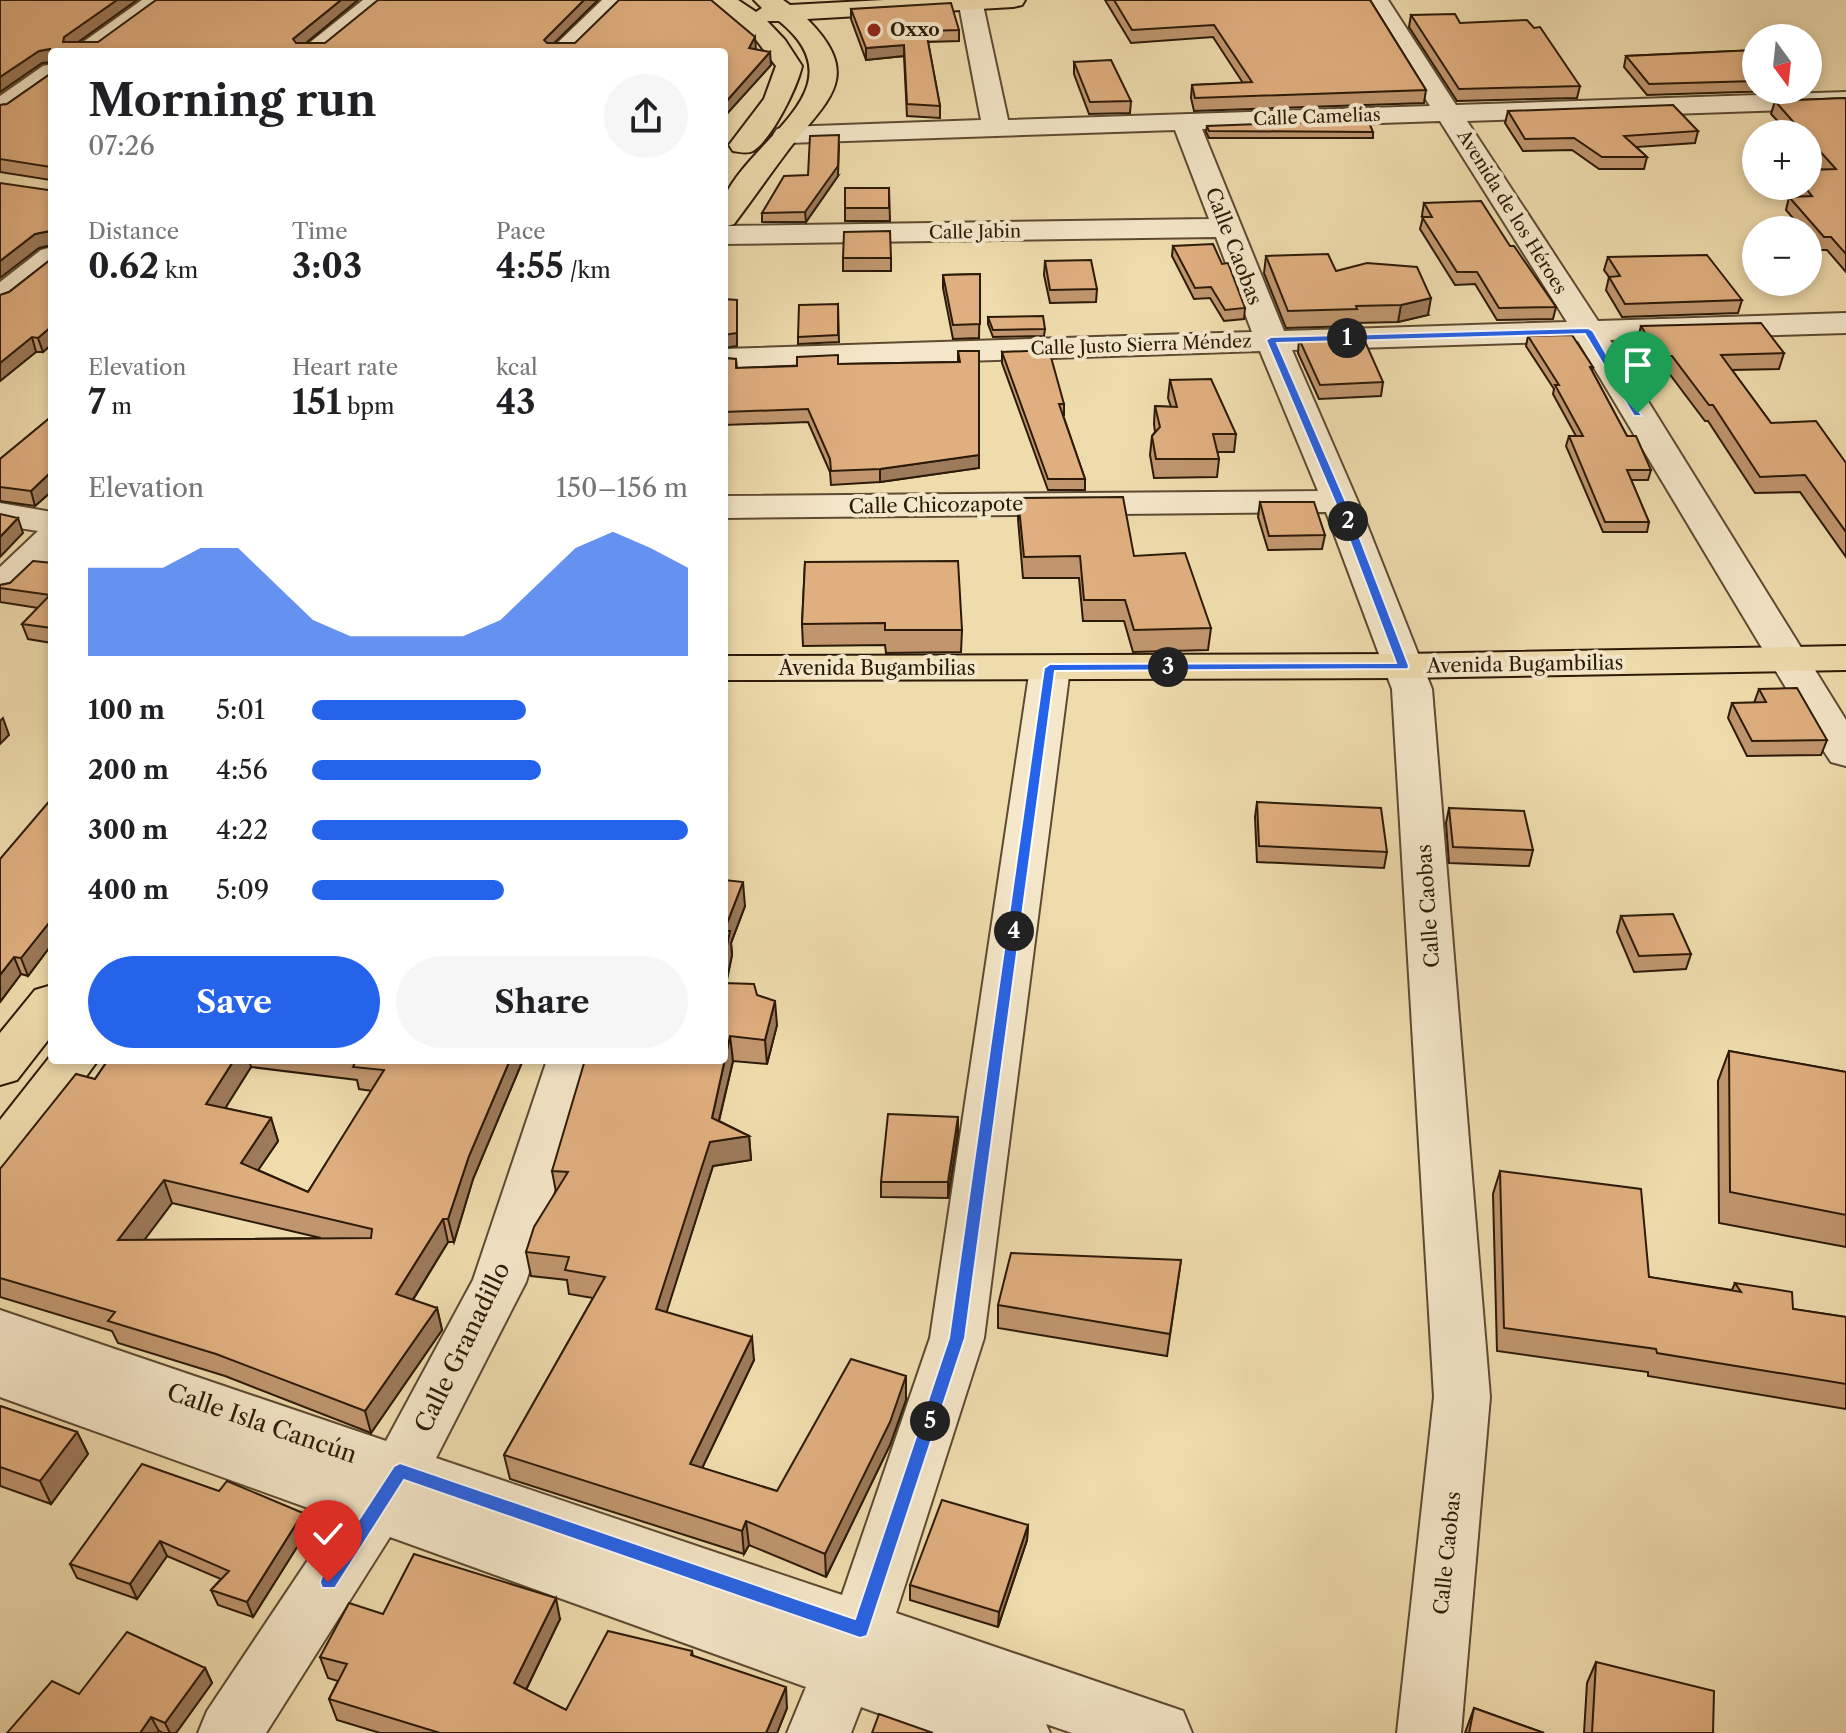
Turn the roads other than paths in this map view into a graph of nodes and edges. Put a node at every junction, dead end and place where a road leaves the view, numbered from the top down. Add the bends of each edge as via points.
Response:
1 (158, 0) edge
2 (378, 0) edge
3 (616, 0) edge
4 (721, 0) edge
5 (1000, 0) edge
6 (1013, 0) edge
7 (1376, 0) edge
8 (971, 1) edge
9 (766, 9) edge
10 (855, 9) junction
11 (1006, 32) dead end
12 (810, 38) junction
13 (88, 48) edge
14 (316, 48) edge
15 (565, 48) edge
16 (48, 75) edge
17 (1017, 95) dead end
18 (1846, 100) edge
19 (0, 108) edge
20 (1450, 113) junction
21 (1185, 122) junction
22 (1010, 127) junction
23 (787, 135) junction
24 (728, 164) edge
25 (728, 213) edge
26 (1227, 228) junction
27 (728, 235) edge
28 (48, 259) edge
29 (0, 297) edge
30 (1846, 323) edge
31 (1588, 331) junction
32 (1271, 340) junction
33 (728, 359) edge
34 (1340, 502) junction
35 (728, 507) edge
36 (0, 514) edge
37 (48, 522) edge
38 (48, 542) edge
39 (0, 588) edge
40 (1846, 658) edge
41 (728, 668) edge
42 (1796, 673) junction
43 (1049, 678) junction
44 (1408, 678) junction
45 (1846, 685) edge
46 (728, 691) edge
47 (1846, 753) edge
48 (48, 1007) edge
49 (71, 1064) edge
50 (570, 1064) edge
51 (0, 1067) edge
52 (0, 1156) edge
53 (0, 1333) edge
54 (0, 1373) edge
55 (389, 1489) junction
56 (852, 1650) junction
57 (230, 1733) edge
58 (819, 1733) edge
59 (1018, 1733) edge
60 (1160, 1733) edge
61 (1429, 1733) edge

1 - 13 street
2 - 14 street
3 - 15 street
4 - 9 main road
5 - 6 main road
5 - 8 main road
5 - 11 street
7 - 20 street, Avenida de los Héroes
8 - 10 main road
8 - 22 street
9 - 10 main road
9 - 12 main road
9 - 24 main road via 774,42 789,66 785,84 773,109
10 - 12 main road via 817,25
12 - 23 main road via 826,69 823,88
16 - 19 street
17 - 22 street
18 - 20 street, Calle Camelias
20 - 21 street, Calle Camelias
20 - 31 street, Avenida de los Héroes
21 - 22 street, Calle Camelias
21 - 26 street, Calle Caobas
22 - 23 street, Calle Camelias
23 - 25 main road
26 - 27 street, Calle Jabin
26 - 32 street, Calle Caobas
28 - 29 street
30 - 31 street, Calle Justo Sierra Méndez
31 - 32 street, Calle Justo Sierra Méndez
31 - 42 street, Avenida de los Héroes
32 - 33 street, Calle Justo Sierra Méndez
32 - 34 street, Calle Caobas
34 - 35 street, Calle Chicozapote
34 - 44 street, Calle Caobas
36 - 37 street
38 - 39 street
40 - 42 main road, Avenida Bugambilias
41 - 43 main road, Avenida Bugambilias
42 - 44 main road, Avenida Bugambilias
42 - 45 main road, Avenida Bugambilias
42 - 47 street, Avenida de los Héroes
43 - 44 main road, Avenida Bugambilias
43 - 46 main road, Avenida Bugambilias
43 - 56 street via 957,1338
44 - 61 street, Calle Caobas via 1462,1397
48 - 51 main road
49 - 52 main road
50 - 55 street, Calle Granadillo via 499,1282
53 - 55 street, Calle Isla Cancún
54 - 55 street, Calle Isla Cancún
55 - 56 street, Calle Isla Cancún
55 - 57 street, Calle Granadillo
56 - 58 street
56 - 59 street, Calle Isla Cancún
56 - 60 street, Calle Isla Cancún

